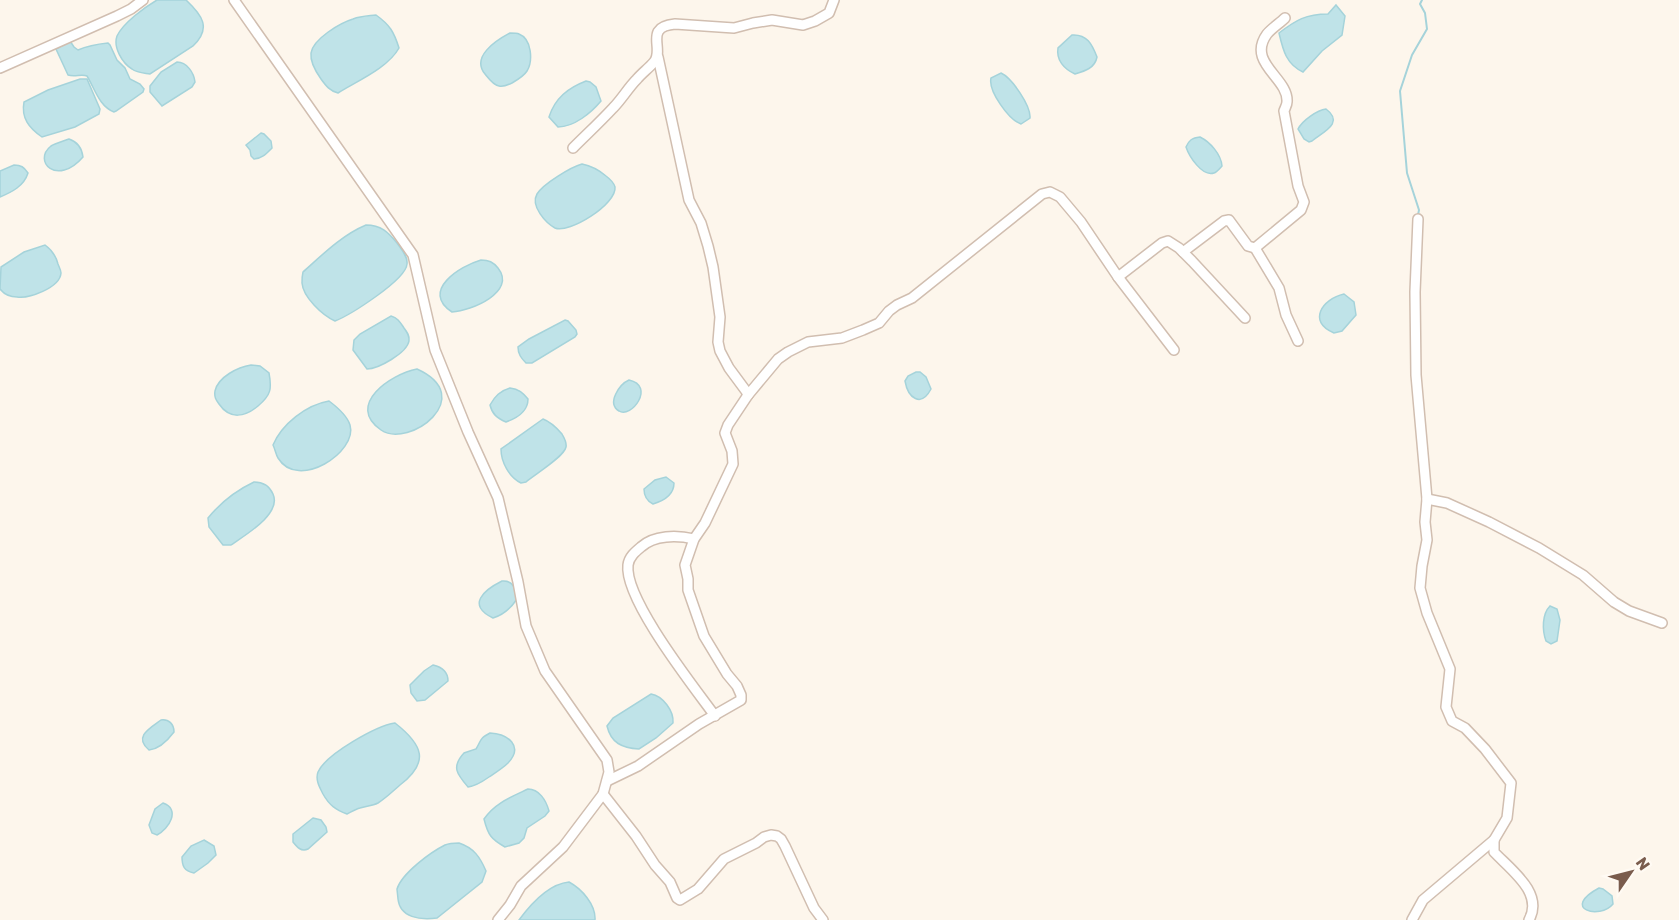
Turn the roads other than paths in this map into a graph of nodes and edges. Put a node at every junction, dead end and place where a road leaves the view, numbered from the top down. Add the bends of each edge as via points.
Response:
1 (143, 0) edge
2 (234, 0) edge
3 (834, 0) edge
4 (1285, 18) dead end
5 (657, 57) junction
6 (0, 68) edge
7 (573, 148) dead end
8 (1418, 219) dead end
9 (1256, 248) junction
10 (1183, 252) junction
11 (1118, 277) junction
12 (1245, 318) dead end
13 (1298, 341) dead end
14 (1174, 350) dead end
15 (748, 395) junction
16 (1427, 499) junction
17 (694, 539) junction
18 (1662, 623) dead end
19 (715, 716) junction
20 (606, 781) junction
21 (603, 794) junction
22 (1494, 840) junction
23 (498, 920) edge
24 (823, 920) edge
25 (1412, 920) edge
26 (1529, 920) edge

1 - 6 street via 117,16
2 - 20 street via 413,255 435,350 498,498 526,626 545,671 607,760
3 - 5 street via 829,13 803,25 772,21 734,28 667,25 656,36
4 - 9 street via 1268,34 1261,56 1288,100 1284,111 1304,202 1301,210
5 - 7 street
5 - 15 street via 688,200 711,256 720,317 720,351
8 - 16 street via 1416,375
9 - 10 street via 1248,246 1229,220
9 - 13 street via 1279,288
10 - 11 street via 1168,241 1162,243
10 - 12 street
11 - 14 street
11 - 15 street via 1060,197 1050,192 1042,194 912,298 889,311 879,323 843,338 808,342 788,352
15 - 17 street via 725,433 733,464
16 - 18 street via 1447,503 1539,548 1583,575 1614,602
16 - 22 street via 1427,540 1420,588 1450,669 1446,707 1452,721 1465,728 1485,749 1511,783 1507,818
17 - 19 street via 685,565 688,590 704,636 741,695 738,703
17 - 19 street via 666,537 646,542 633,554 628,566 636,599
19 - 20 street via 638,766
20 - 21 street
21 - 23 street via 563,847 521,886
21 - 24 street via 680,900 698,889 724,859 771,835 782,839 814,909
22 - 25 street via 1423,900
22 - 26 street via 1494,852 1533,899

